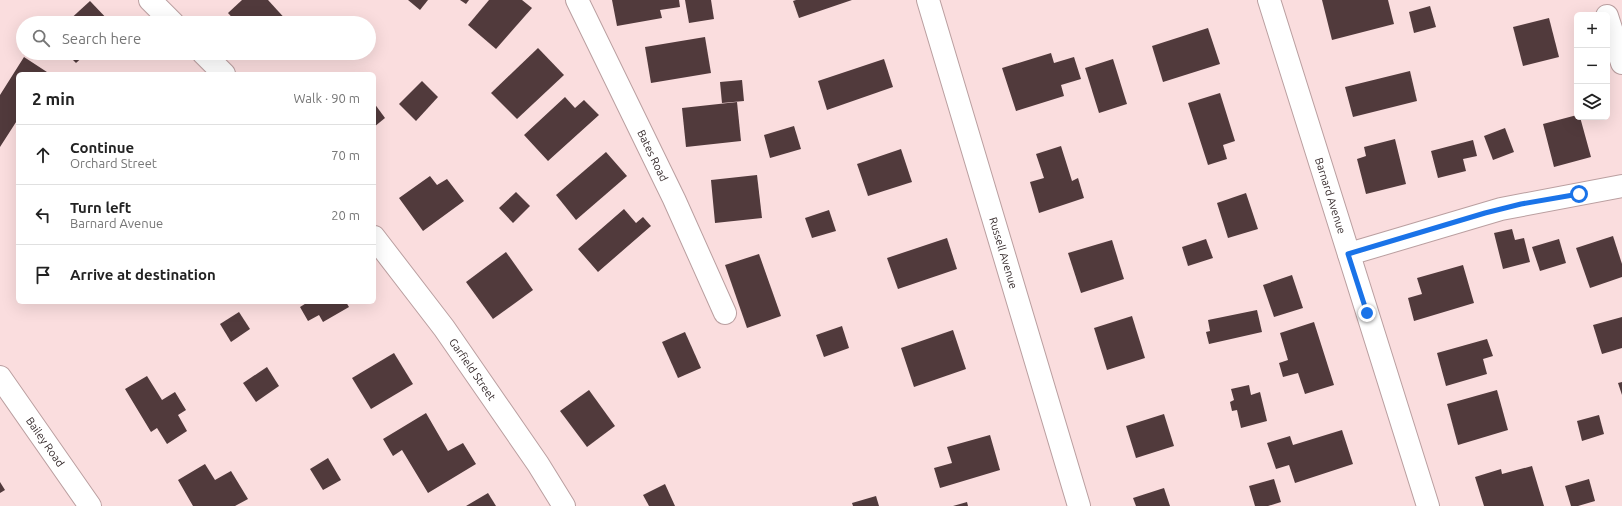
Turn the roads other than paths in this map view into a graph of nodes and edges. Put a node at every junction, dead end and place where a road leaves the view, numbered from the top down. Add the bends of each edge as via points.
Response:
1 (150, 0) edge
2 (577, 0) edge
3 (928, 0) edge
4 (1269, 0) edge
5 (1602, 0) edge
6 (1606, 12) edge
7 (166, 16) edge
8 (1610, 25) edge
9 (210, 60) edge
10 (1622, 63) edge
11 (222, 72) edge
12 (1622, 186) edge
13 (376, 240) edge
14 (1348, 254) junction
15 (725, 313) dead end
16 (0, 377) edge
17 (90, 506) edge
18 (564, 506) edge
19 (1079, 506) edge
20 (1428, 506) edge

1 - 7 street
2 - 15 street, Bates Road via 674,199
3 - 19 street, Russell Avenue
4 - 14 street, Barnard Avenue
5 - 6 street
8 - 10 street
9 - 11 street
12 - 14 street via 1501,209
13 - 18 street, Garfield Street via 444,328
14 - 20 street, Barnard Avenue
16 - 17 street, Bailey Road

